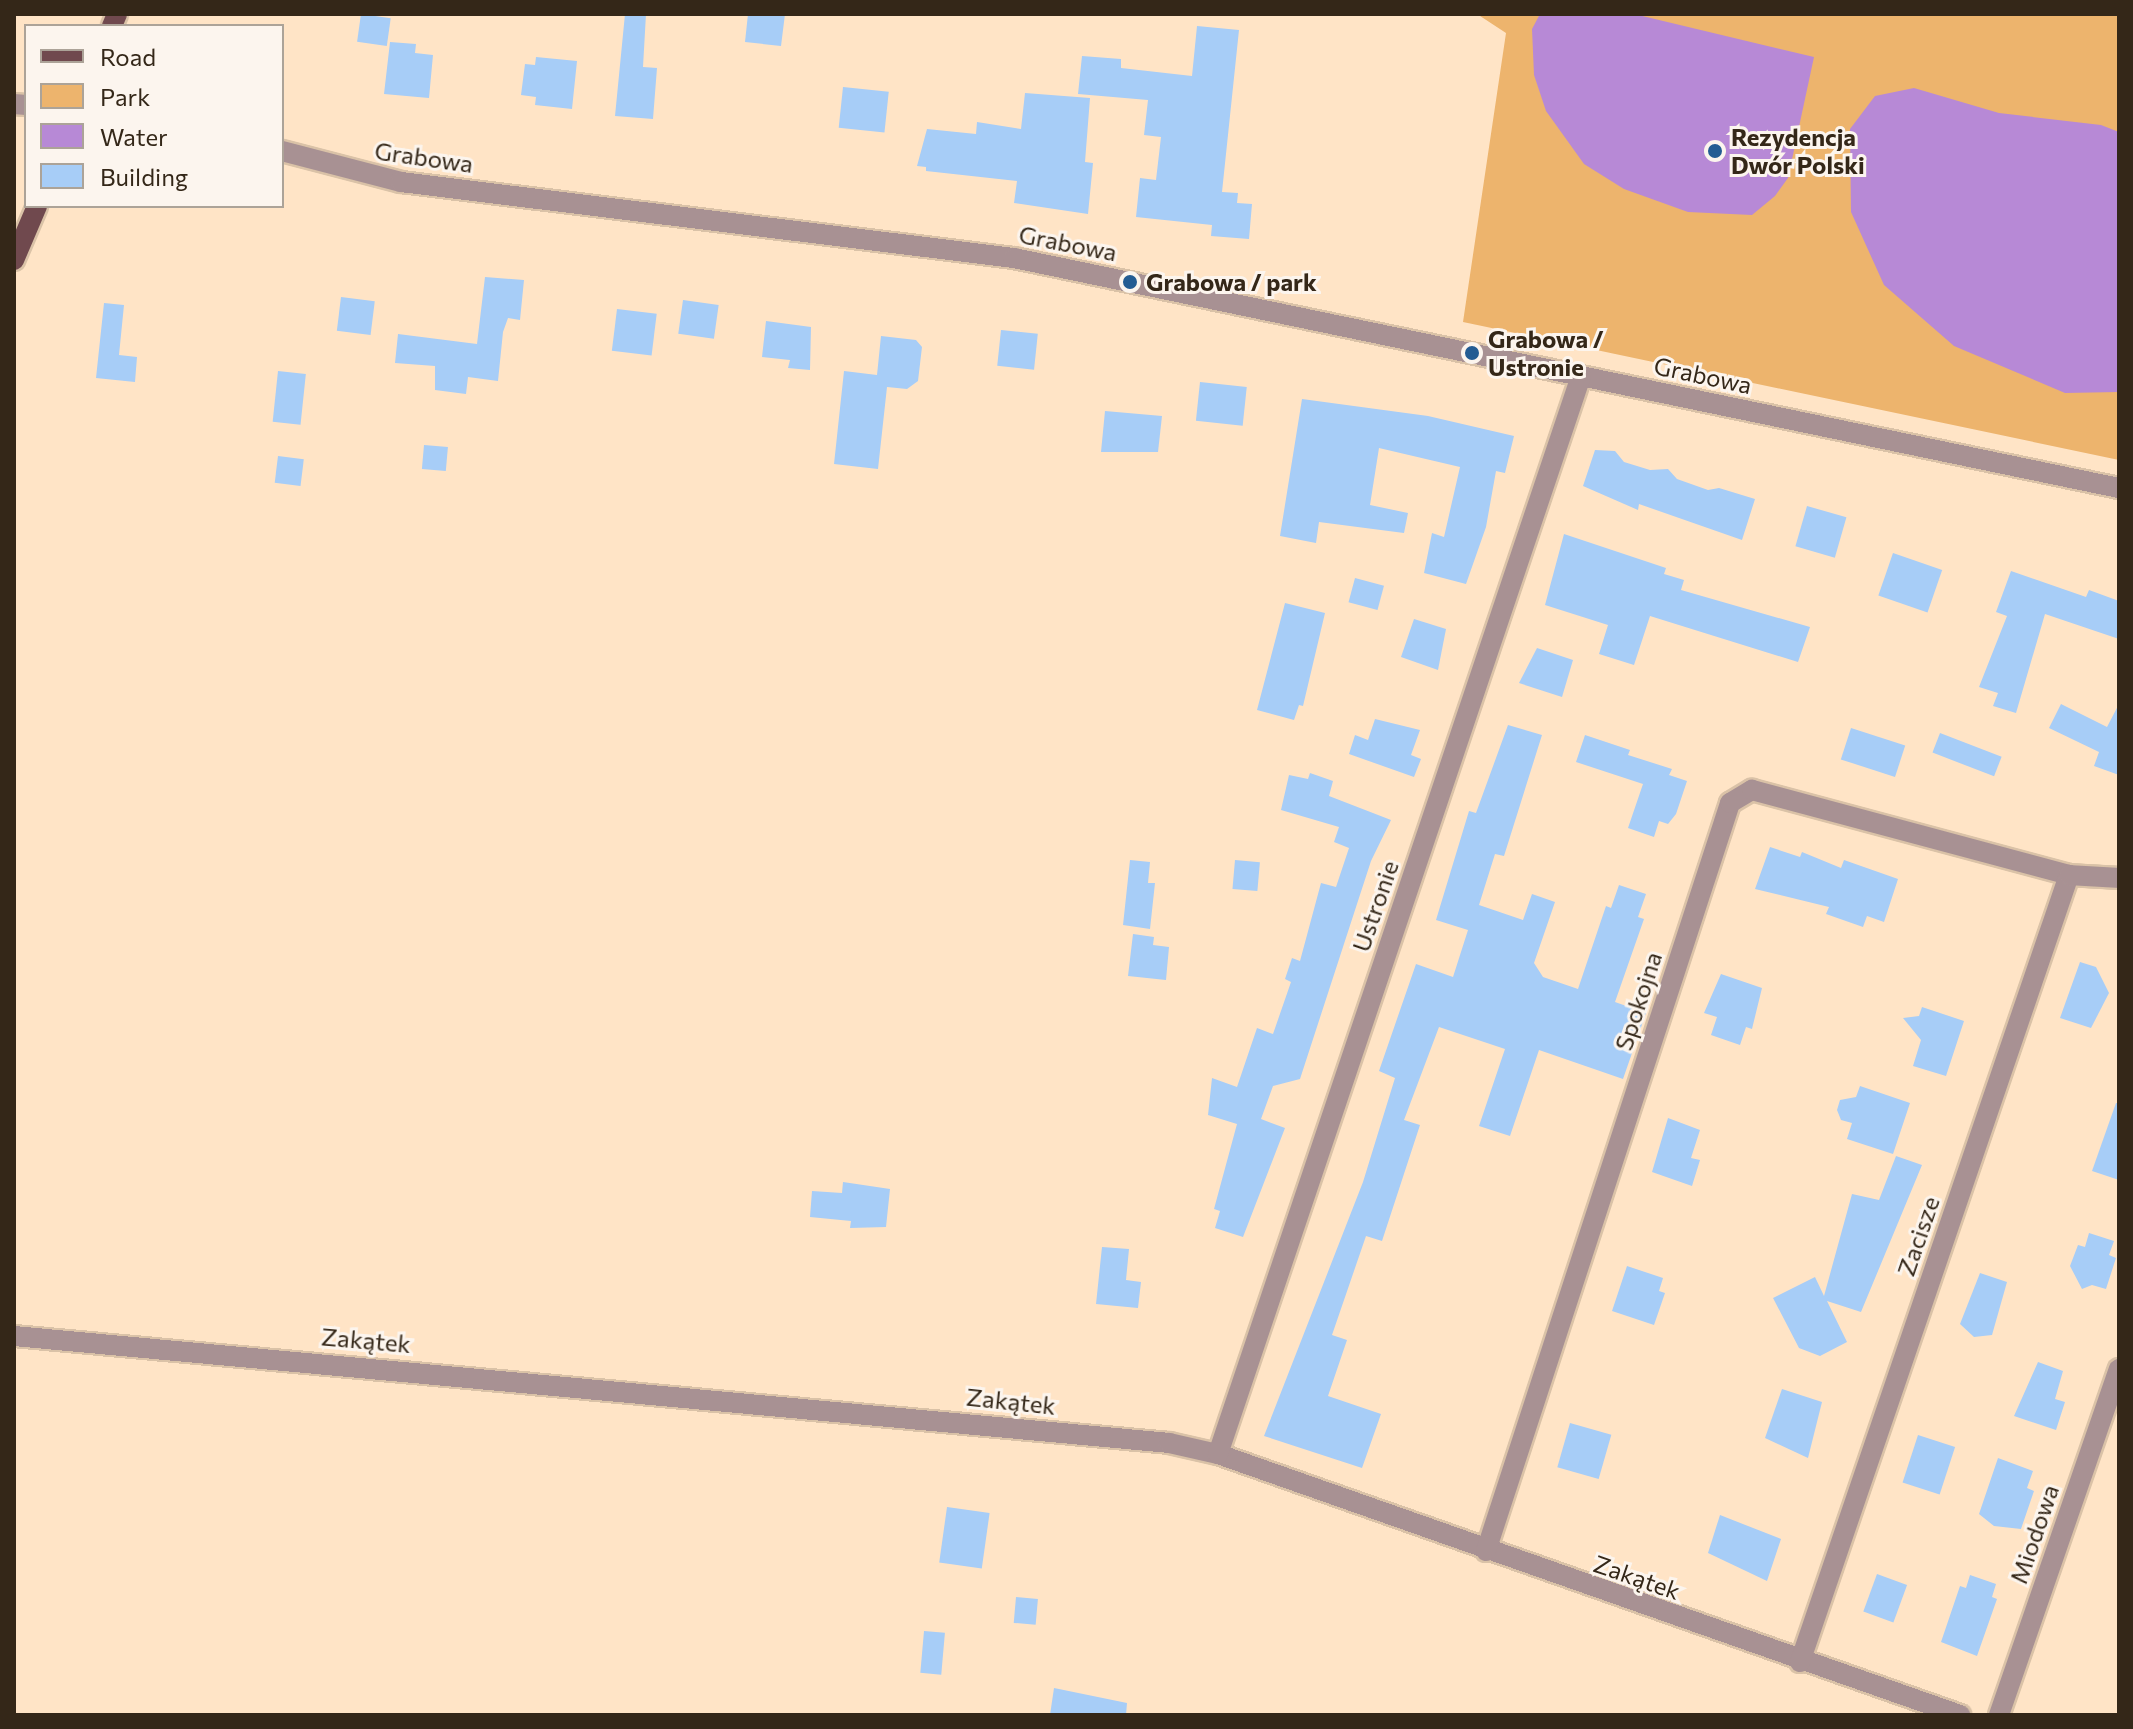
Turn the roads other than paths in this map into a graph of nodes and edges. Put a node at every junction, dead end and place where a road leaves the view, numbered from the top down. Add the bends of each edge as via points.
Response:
1 (284, 152) edge
2 (36, 208) edge
3 (14, 260) edge
4 (1581, 376) junction
5 (2119, 488) edge
6 (2069, 875) junction
7 (2119, 878) edge
8 (14, 1336) edge
9 (2119, 1369) edge
10 (1218, 1454) junction
11 (1486, 1551) junction
12 (1800, 1662) junction
13 (1960, 1715) edge
14 (1999, 1715) edge

1 - 4 street, Grabowa via 401,182 1014,258
2 - 3 main road
4 - 5 street, Grabowa
4 - 10 street, Ustronie
6 - 7 street
6 - 11 street, Spokojna via 1752,790 1730,803
6 - 12 street, Zacisze
8 - 10 street, Zakątek via 1169,1443
9 - 14 street, Miodowa
10 - 11 street, Zakątek
11 - 12 street, Zakątek
12 - 13 street, Zakątek

